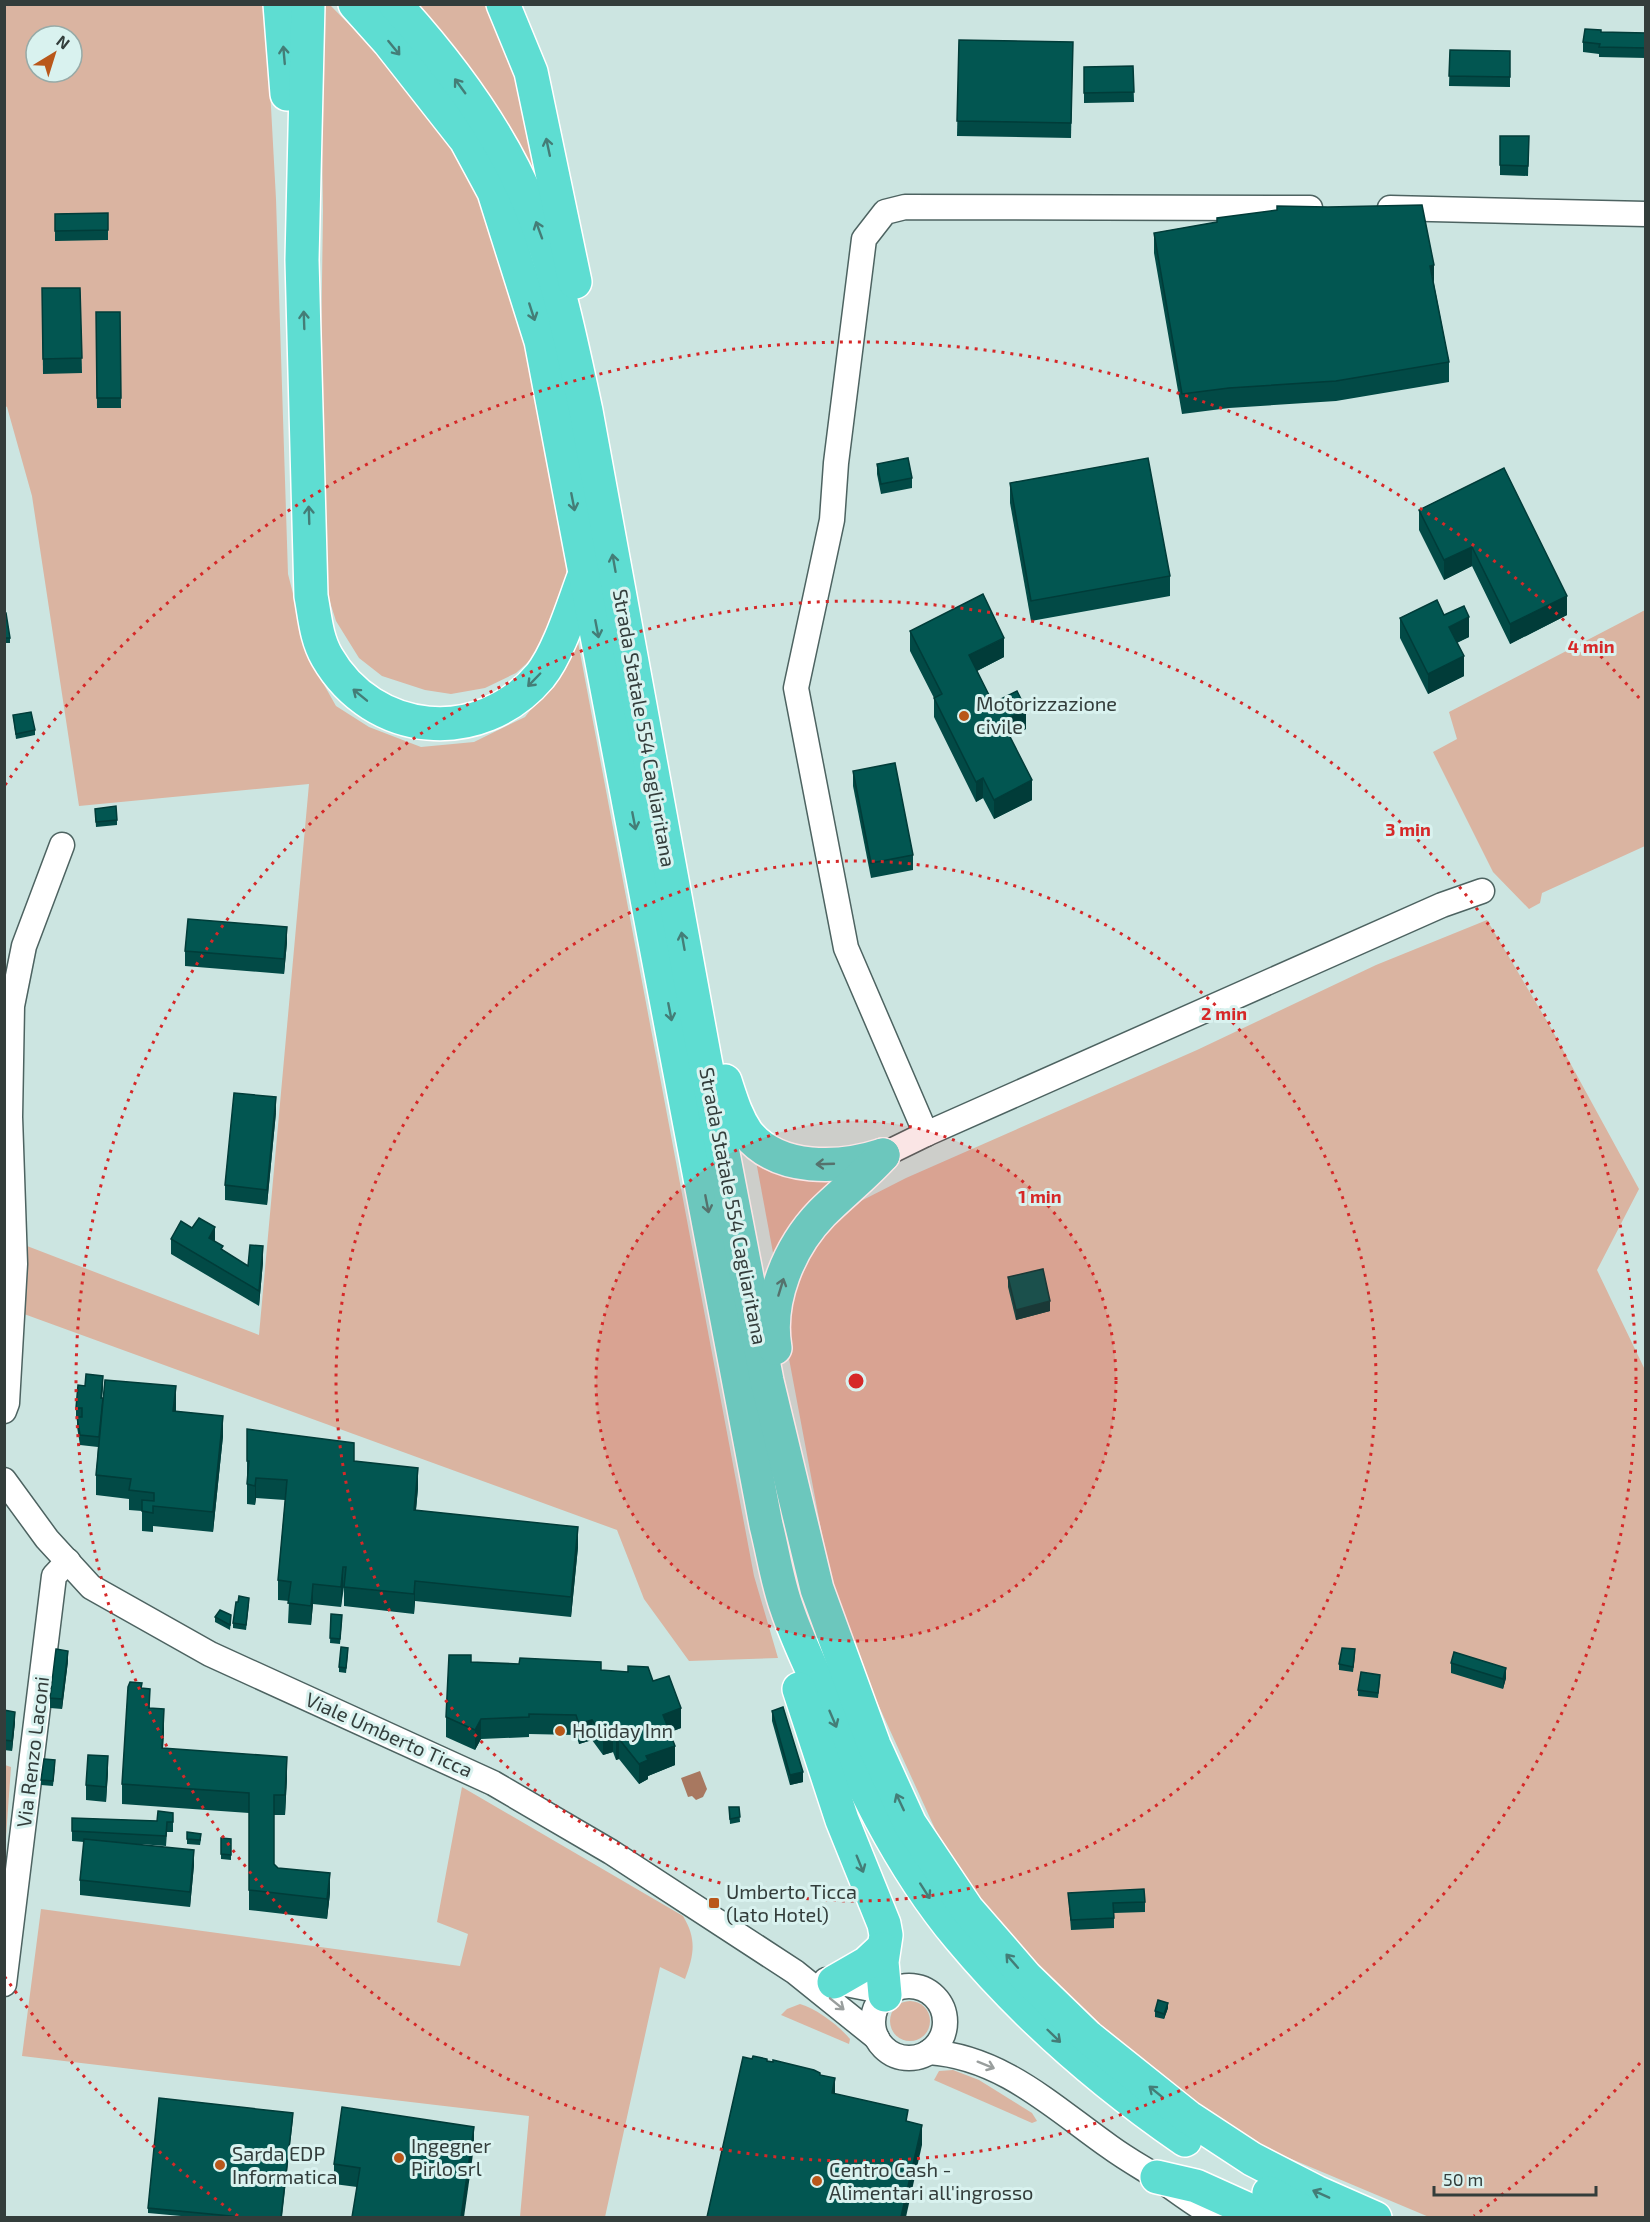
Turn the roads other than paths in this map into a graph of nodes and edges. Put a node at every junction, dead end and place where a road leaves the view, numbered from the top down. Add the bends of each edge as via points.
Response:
1 (280, 4) edge
2 (308, 4) edge
3 (355, 4) edge
4 (396, 4) edge
5 (503, 4) edge
6 (1329, 208) edge
7 (1364, 208) edge
8 (1646, 214) edge
9 (302, 260) junction
10 (586, 411) junction
11 (586, 572) junction
12 (62, 845) dead end
13 (1482, 891) dead end
14 (705, 1060) junction
15 (926, 1134) junction
16 (883, 1155) junction
17 (767, 1381) junction
18 (4, 1411) edge
19 (4, 1480) edge
20 (68, 1562) junction
21 (786, 1607) junction
22 (882, 1948) junction
23 (795, 1972) junction
24 (834, 1982) junction
25 (4, 1984) edge
26 (885, 1995) junction
27 (877, 2038) junction
28 (929, 2052) junction
29 (1157, 2177) junction
30 (1218, 2217) edge
31 (1267, 2217) edge
32 (1315, 2217) edge
33 (1375, 2217) edge

9 -> 1 highway
2 - 9 highway
3 -> 11 highway, Strada Statale 554 Cagliaritana via 466,140 494,192 542,341
10 -> 4 highway, Strada Statale 554 Cagliaritana via 564,309 529,203 494,133
10 -> 5 highway via 586,337 553,171 531,72
6 - 15 street via 904,207 885,212 864,239 832,520 796,688 846,948
7 - 8 street
11 -> 9 highway via 553,656 516,699 493,713 470,721 441,724 411,721 358,696 326,655 317,635 311,596
14 -> 10 highway, Strada Statale 554 Cagliaritana
11 -> 21 highway, Strada Statale 554 Cagliaritana via 766,1525
12 - 18 street via 24,946 12,1006 10,1117 15,1264
13 - 15 street via 1442,905
16 -> 14 highway via 812,1164 774,1155 748,1134 735,1112 722,1071
14 - 17 highway, Strada Statale 554 Cagliaritana
15 - 16 street
17 -> 16 highway via 778,1367 772,1329 775,1305 795,1250 823,1212
33 -> 17 highway, Strada Statale 554 Cagliaritana via 1252,2159 1188,2117 1080,2030 1026,1977 968,1910 910,1824 874,1745 817,1589
19 - 20 street, Viale Umberto Ticca
20 - 23 street, Viale Umberto Ticca via 91,1587 210,1654 493,1783 611,1852
20 - 25 street, Via Renzo Laconi via 54,1576
21 -> 22 highway via 794,1672 842,1820 884,1924
21 -> 32 highway, Strada Statale 554 Cagliaritana via 849,1757 884,1826 927,1896 958,1937 1066,2049 1131,2103 1239,2178
22 - 24 highway via 867,1963
22 - 26 highway
23 - 24 street, Viale Umberto Ticca
23 -> 27 street, Viale Umberto Ticca
24 - 26 street, Viale Umberto Ticca
26 - 27 street via 873,2015
26 - 28 street via 906,1985 918,1986 938,1999 944,2010 945,2027 938,2044
27 - 28 street via 884,2048 900,2056 918,2057
28 -> 29 street via 973,2060 1006,2074
29 - 30 street
29 - 31 highway via 1196,2186

